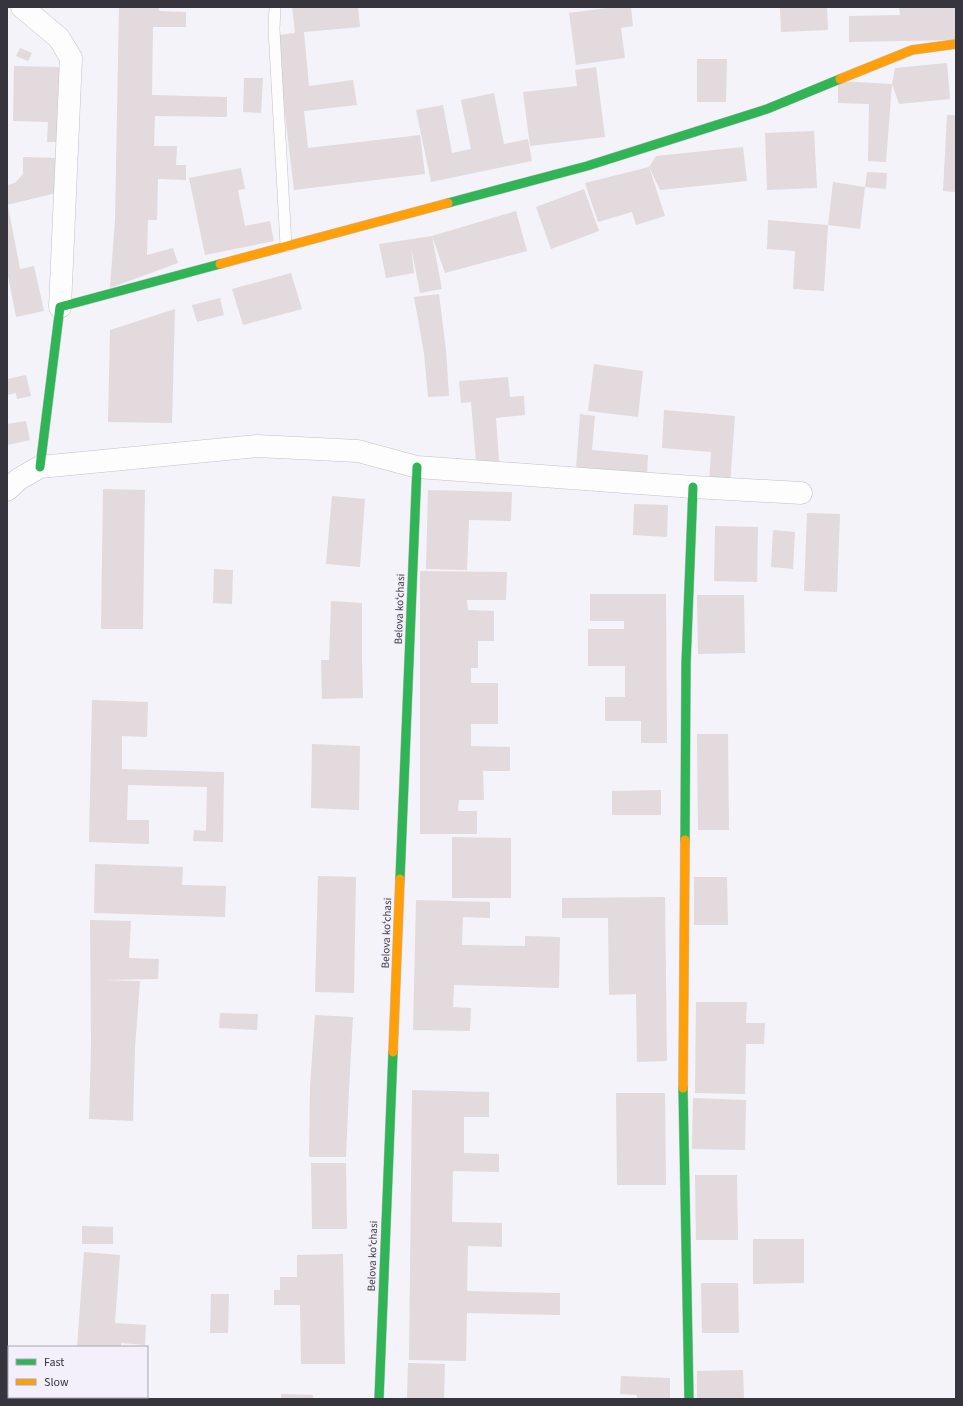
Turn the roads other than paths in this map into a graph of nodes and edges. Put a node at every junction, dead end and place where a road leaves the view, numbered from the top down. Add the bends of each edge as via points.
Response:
1 (22, 7) edge
2 (274, 7) edge
3 (956, 44) edge
4 (286, 246) junction
5 (60, 307) junction
6 (40, 467) junction
7 (417, 467) junction
8 (693, 487) junction
9 (7, 490) edge
10 (801, 493) dead end
11 (378, 1399) edge
12 (689, 1399) edge

1 - 5 street via 60,38 72,58
2 - 4 lane
3 - 4 street via 912,50 767,108 587,166
4 - 5 street
5 - 6 street
6 - 7 street via 257,446 358,451
6 - 9 street via 19,479
7 - 8 street
7 - 11 street, Belova koʻchasi
8 - 10 street
8 - 12 street via 686,664 683,1120

